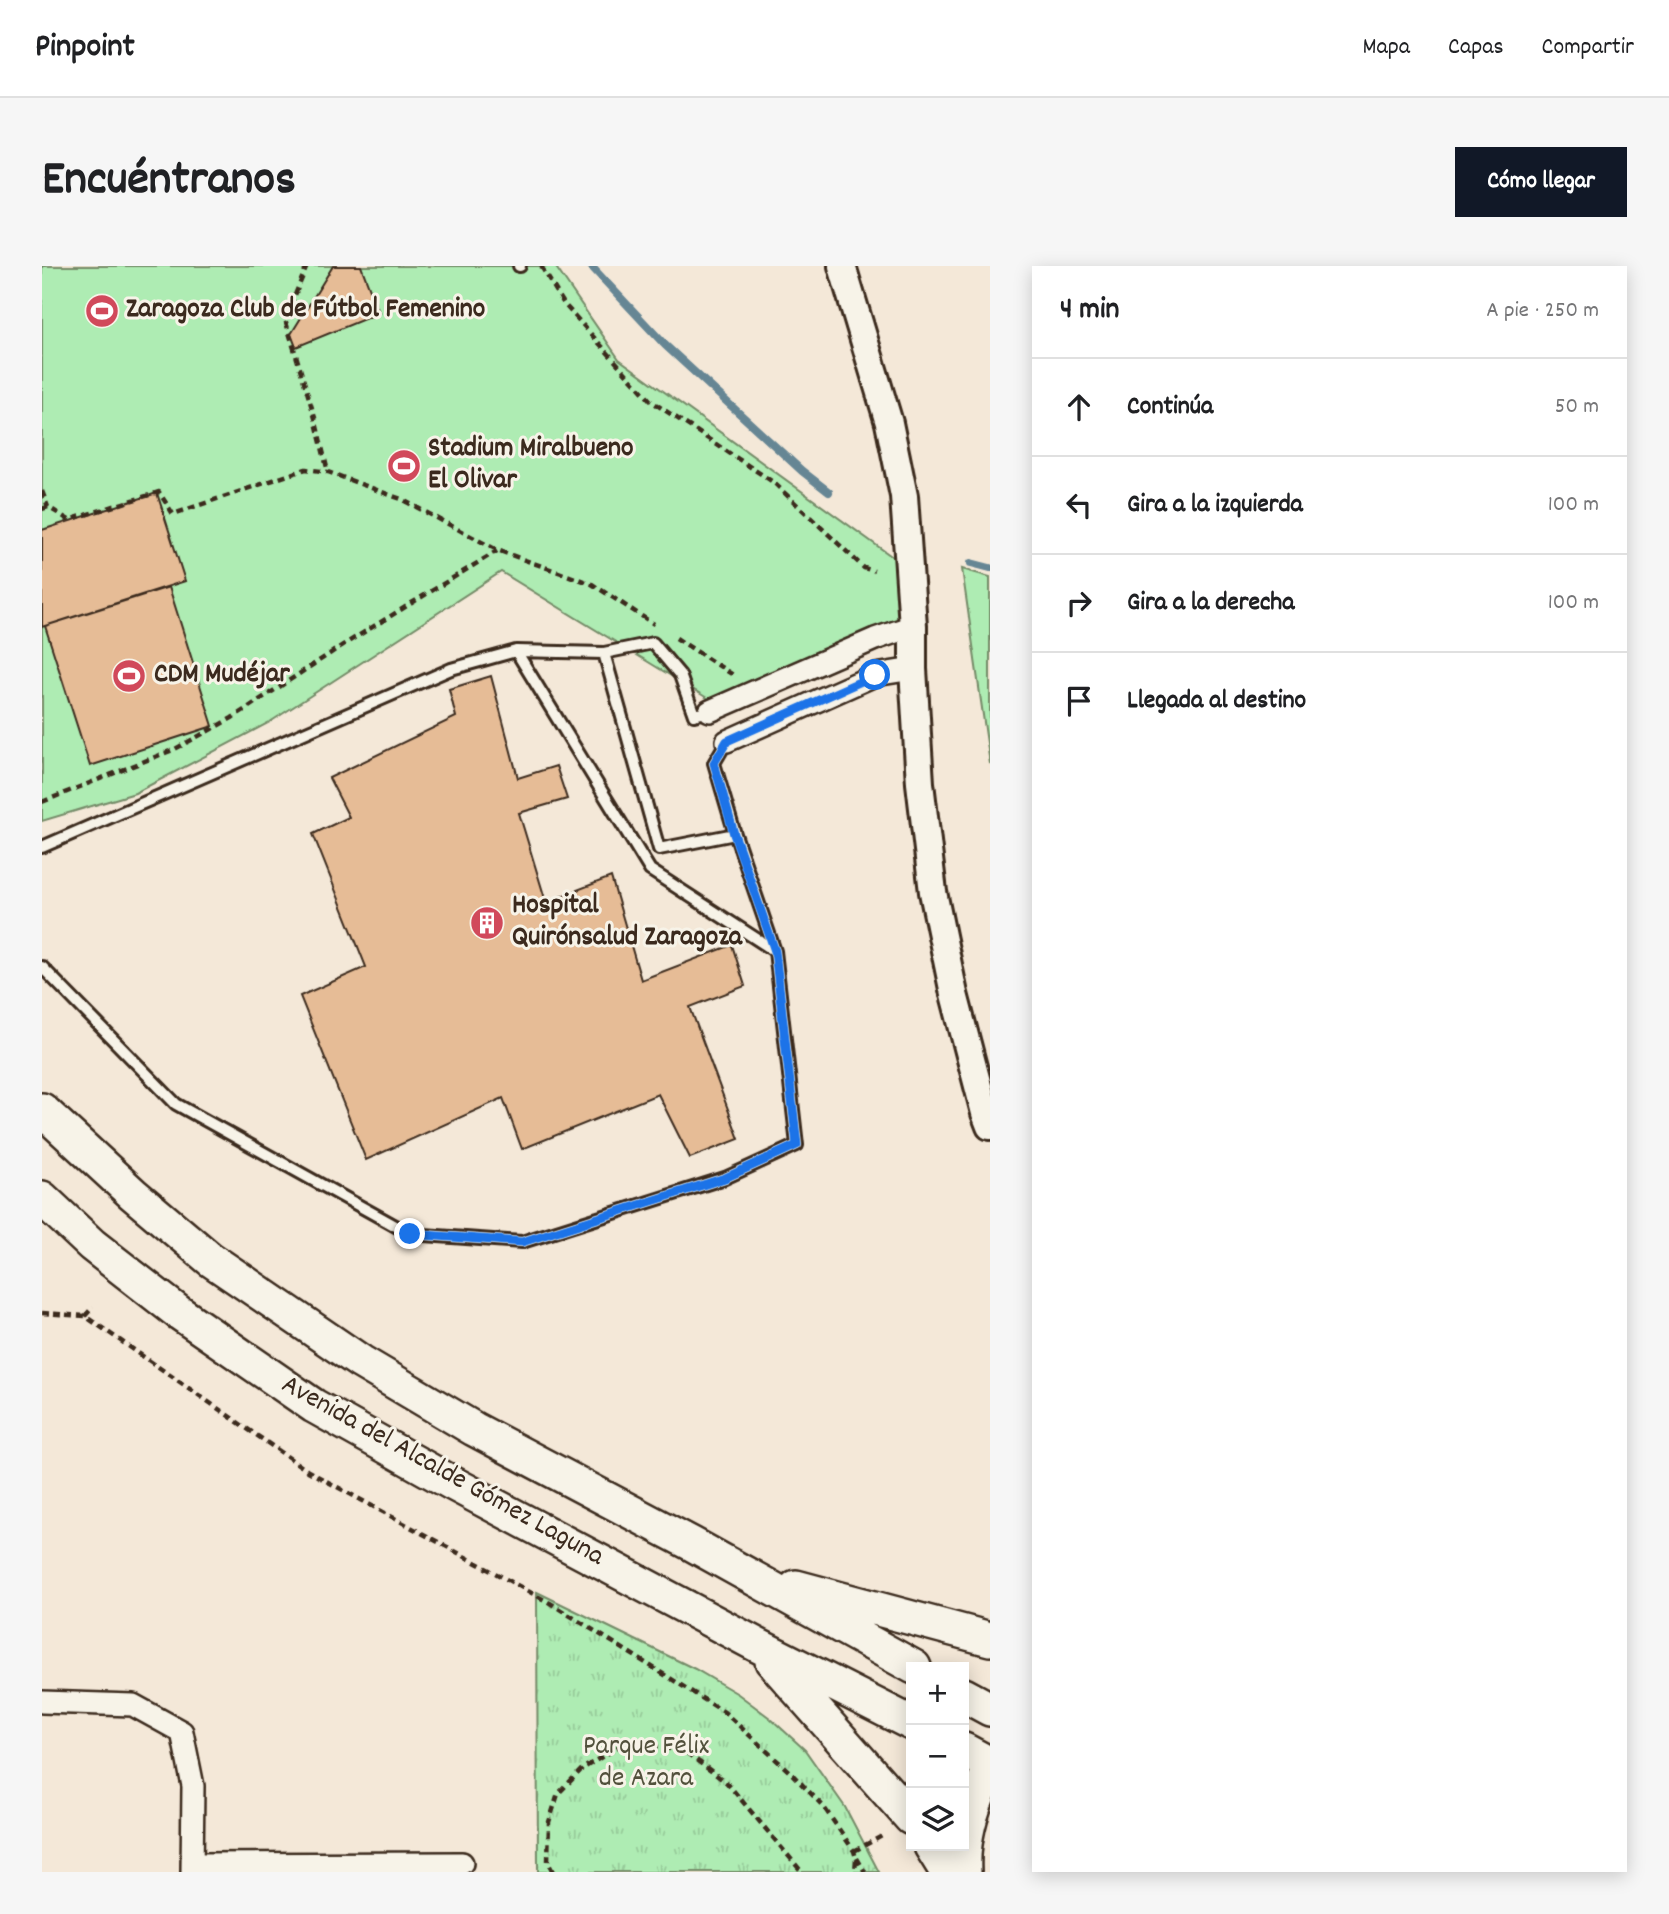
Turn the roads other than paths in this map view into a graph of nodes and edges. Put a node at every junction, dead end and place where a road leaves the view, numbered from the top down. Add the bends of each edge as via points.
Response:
1 (842, 266) edge
2 (913, 625) junction
3 (516, 651) junction
4 (604, 653) junction
5 (913, 669) junction
6 (710, 711) joint
7 (727, 741) joint
8 (734, 834) junction
9 (42, 847) edge
10 (775, 951) junction
11 (42, 967) edge
12 (42, 1110) edge
13 (988, 1116) edge
14 (42, 1198) edge
15 (692, 1544) junction
16 (990, 1639) edge
17 (759, 1646) junction
18 (906, 1663) edge
19 (969, 1698) edge
20 (42, 1702) edge
21 (990, 1709) edge
22 (906, 1720) edge
23 (969, 1753) edge
24 (990, 1764) edge
25 (990, 1770) edge
26 (906, 1812) edge
27 (934, 1851) edge
28 (462, 1863) dead end
29 (192, 1868) edge
30 (947, 1872) edge
31 (964, 1872) edge

1 - 2 street via 889,423 904,496
2 - 5 street
2 - 6 street
3 - 4 lane
3 - 9 lane via 451,669
3 - 10 lane via 650,870
4 - 6 lane via 653,643 680,675 694,715
4 - 8 lane via 659,849
5 - 7 street via 875,675
5 - 13 street via 933,892 954,994
7 - 8 lane via 714,763
8 - 10 lane
10 - 11 lane via 797,1145 725,1178 522,1242 410,1234 176,1104
12 - 15 main road, Avenida del Alcalde Gómez Laguna via 210,1259 361,1362 474,1429
14 - 17 main road, Avenida del Alcalde Gómez Laguna via 92,1245 178,1312 314,1406
15 - 16 main road, Avenida del Alcalde Gómez Laguna via 794,1586
15 - 18 main road, Avenida del Alcalde Gómez Laguna
17 - 22 main road, Avenida del Alcalde Gómez Laguna
17 - 26 main road, Avenida del Alcalde Gómez Laguna
19 - 21 main road
20 - 29 street via 134,1705 181,1732 193,1786
23 - 24 main road
25 - 31 main road via 968,1824
27 - 30 main road
28 - 29 street

